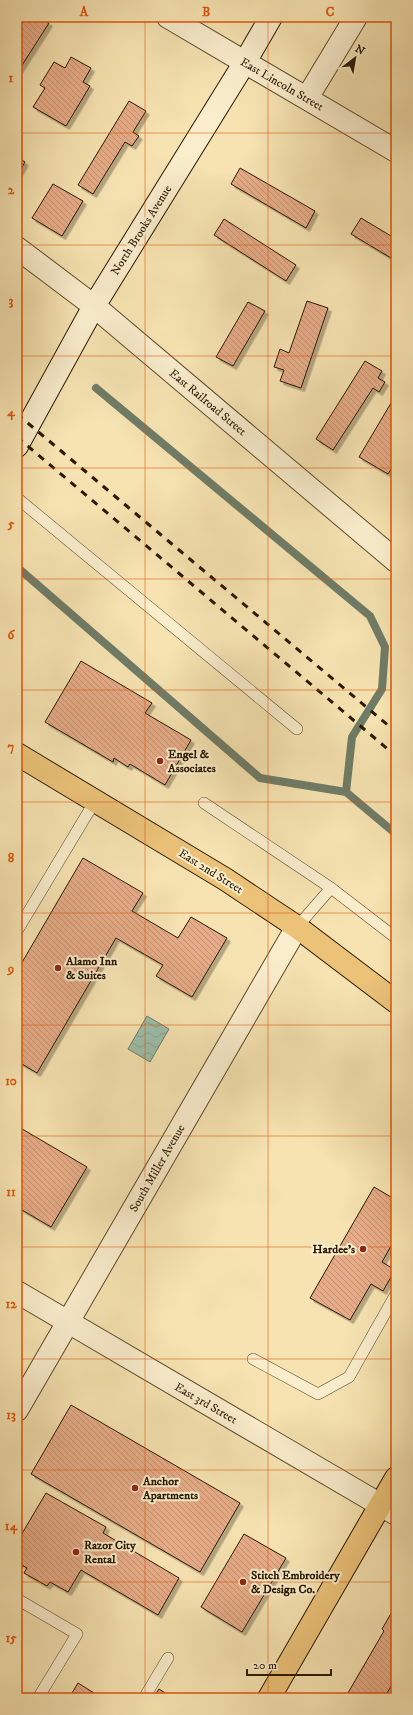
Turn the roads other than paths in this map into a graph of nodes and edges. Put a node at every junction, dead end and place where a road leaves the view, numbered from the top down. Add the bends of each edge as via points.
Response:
1 (168, 17) edge
2 (271, 17) edge
3 (356, 17) edge
4 (245, 62) junction
5 (307, 98) junction
6 (396, 151) edge
7 (17, 248) edge
8 (94, 306) junction
9 (17, 446) edge
10 (17, 498) edge
11 (396, 561) edge
12 (297, 729) dead end
13 (17, 754) edge
14 (96, 800) junction
15 (204, 803) dead end
16 (331, 888) junction
17 (297, 927) junction
18 (17, 931) edge
19 (396, 938) edge
20 (396, 1002) edge
21 (17, 1292) edge
22 (396, 1294) edge
23 (68, 1322) junction
24 (254, 1358) dead end
25 (17, 1410) edge
26 (396, 1478) edge
27 (388, 1509) edge
28 (17, 1599) edge
29 (168, 1658) dead end
30 (38, 1698) edge
31 (144, 1698) edge
32 (269, 1698) edge

1 - 4 street, East Lincoln Street
2 - 4 street, North Brooks Avenue
3 - 5 street
4 - 5 street, East Lincoln Street
4 - 8 street, North Brooks Avenue
5 - 6 street, East Lincoln Street
7 - 8 street, East Railroad Street
8 - 9 street, North Brooks Avenue
8 - 11 street, East Railroad Street
10 - 12 lane
13 - 14 main road, East 2nd Street
14 - 17 main road, East 2nd Street via 225,879
14 - 18 lane
15 - 16 lane
16 - 17 lane
16 - 19 lane
17 - 20 main road, East 2nd Street
17 - 23 street, South Miller Avenue
21 - 23 street, East 3rd Street
22 - 24 lane via 349,1377 318,1394
23 - 25 street, South Miller Avenue
23 - 27 street, East 3rd Street
26 - 27 main road
27 - 32 main road
28 - 30 lane via 76,1634
29 - 31 lane

